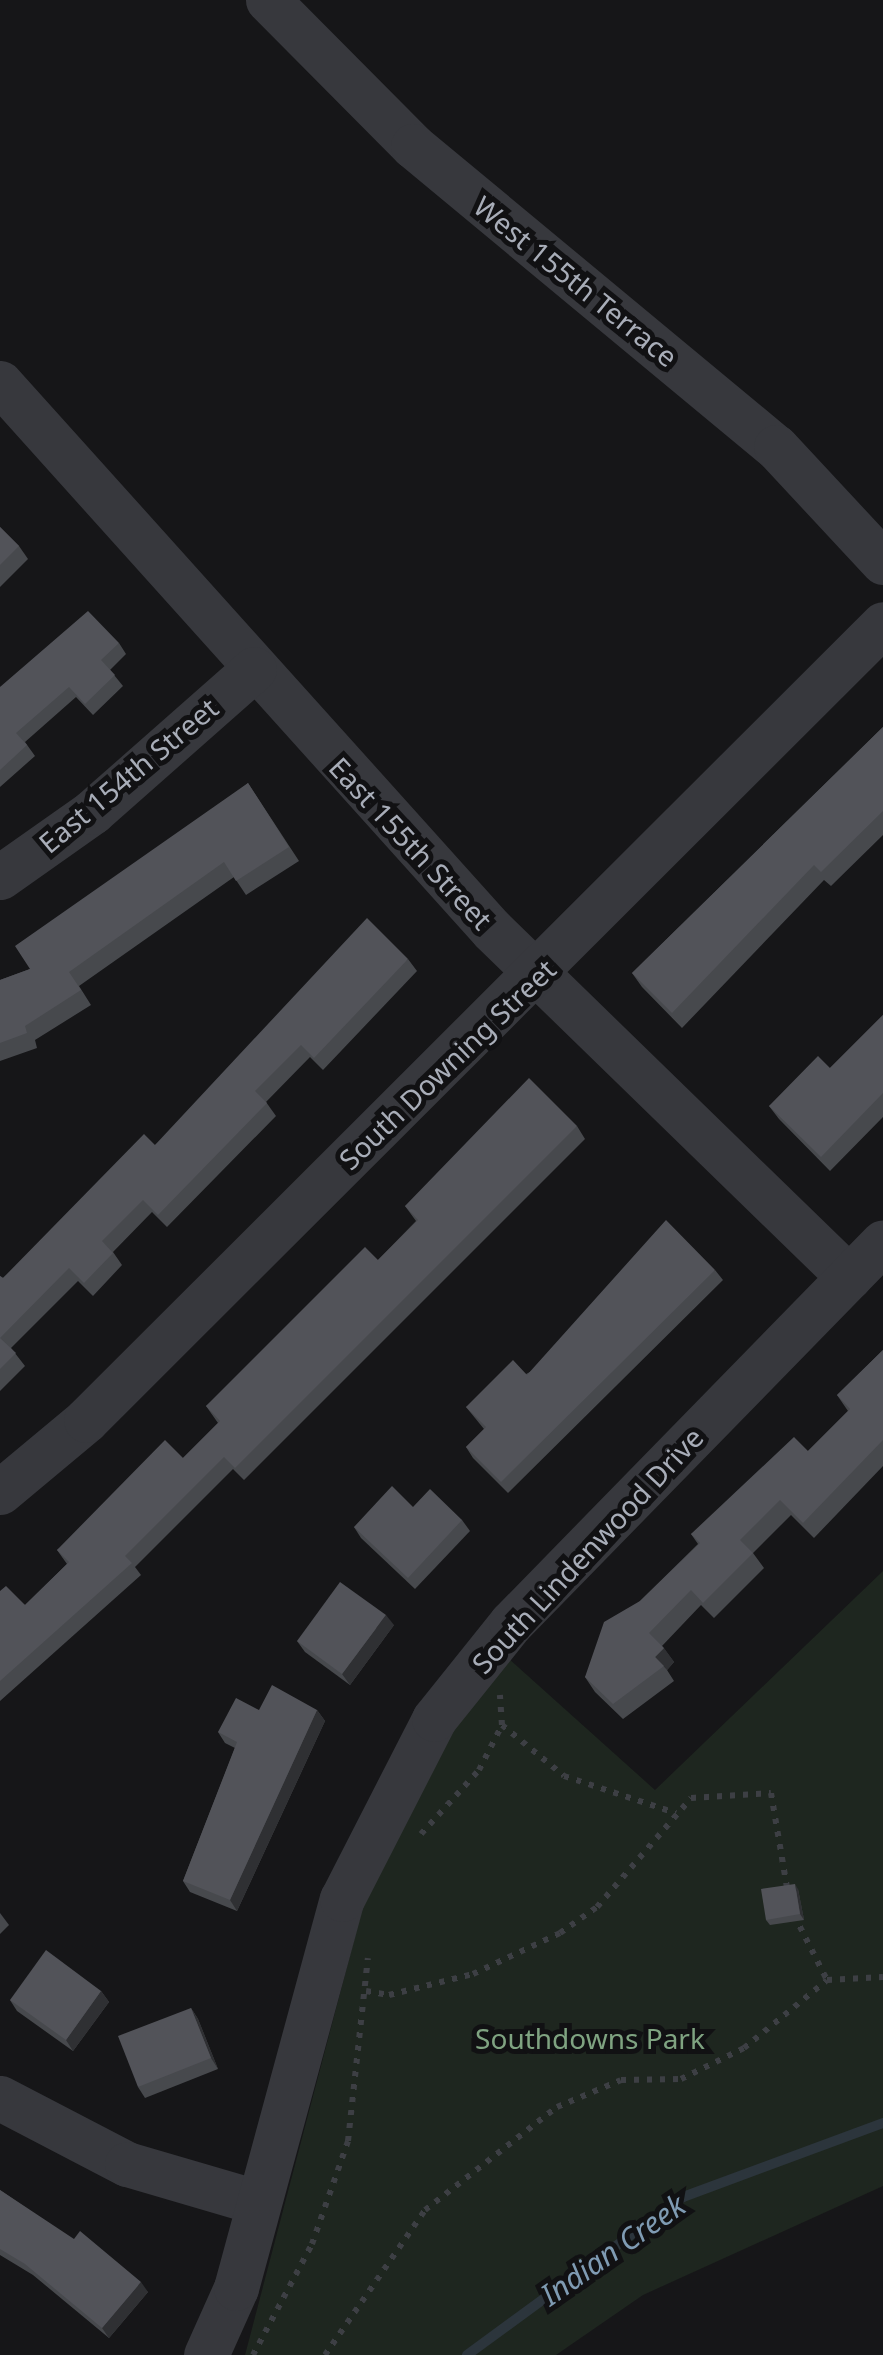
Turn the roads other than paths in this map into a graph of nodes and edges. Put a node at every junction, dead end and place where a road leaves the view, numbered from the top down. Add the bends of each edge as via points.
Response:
1 (268, 0) edge
2 (0, 384) edge
3 (883, 562) edge
4 (883, 624) edge
5 (254, 669) junction
6 (0, 876) edge
7 (538, 976) junction
8 (883, 1242) edge
9 (850, 1276) junction
10 (0, 1492) edge
11 (0, 2098) edge
12 (257, 2202) junction
13 (206, 2355) edge

1 - 3 street, West 155th Terrace via 413,146 776,447
2 - 5 street, East 155th Street
4 - 7 street, South Downing Street
5 - 6 street, East 154th Street via 92,812
5 - 7 street, East 155th Street
7 - 9 street, East 155th Street
7 - 10 street, South Downing Street via 86,1420
8 - 9 street, South Lindenwood Drive
9 - 12 street, South Lindenwood Drive via 511,1624 434,1719 342,1899
11 - 12 street via 127,2164
12 - 13 street, South Lindenwood Drive via 236,2288

